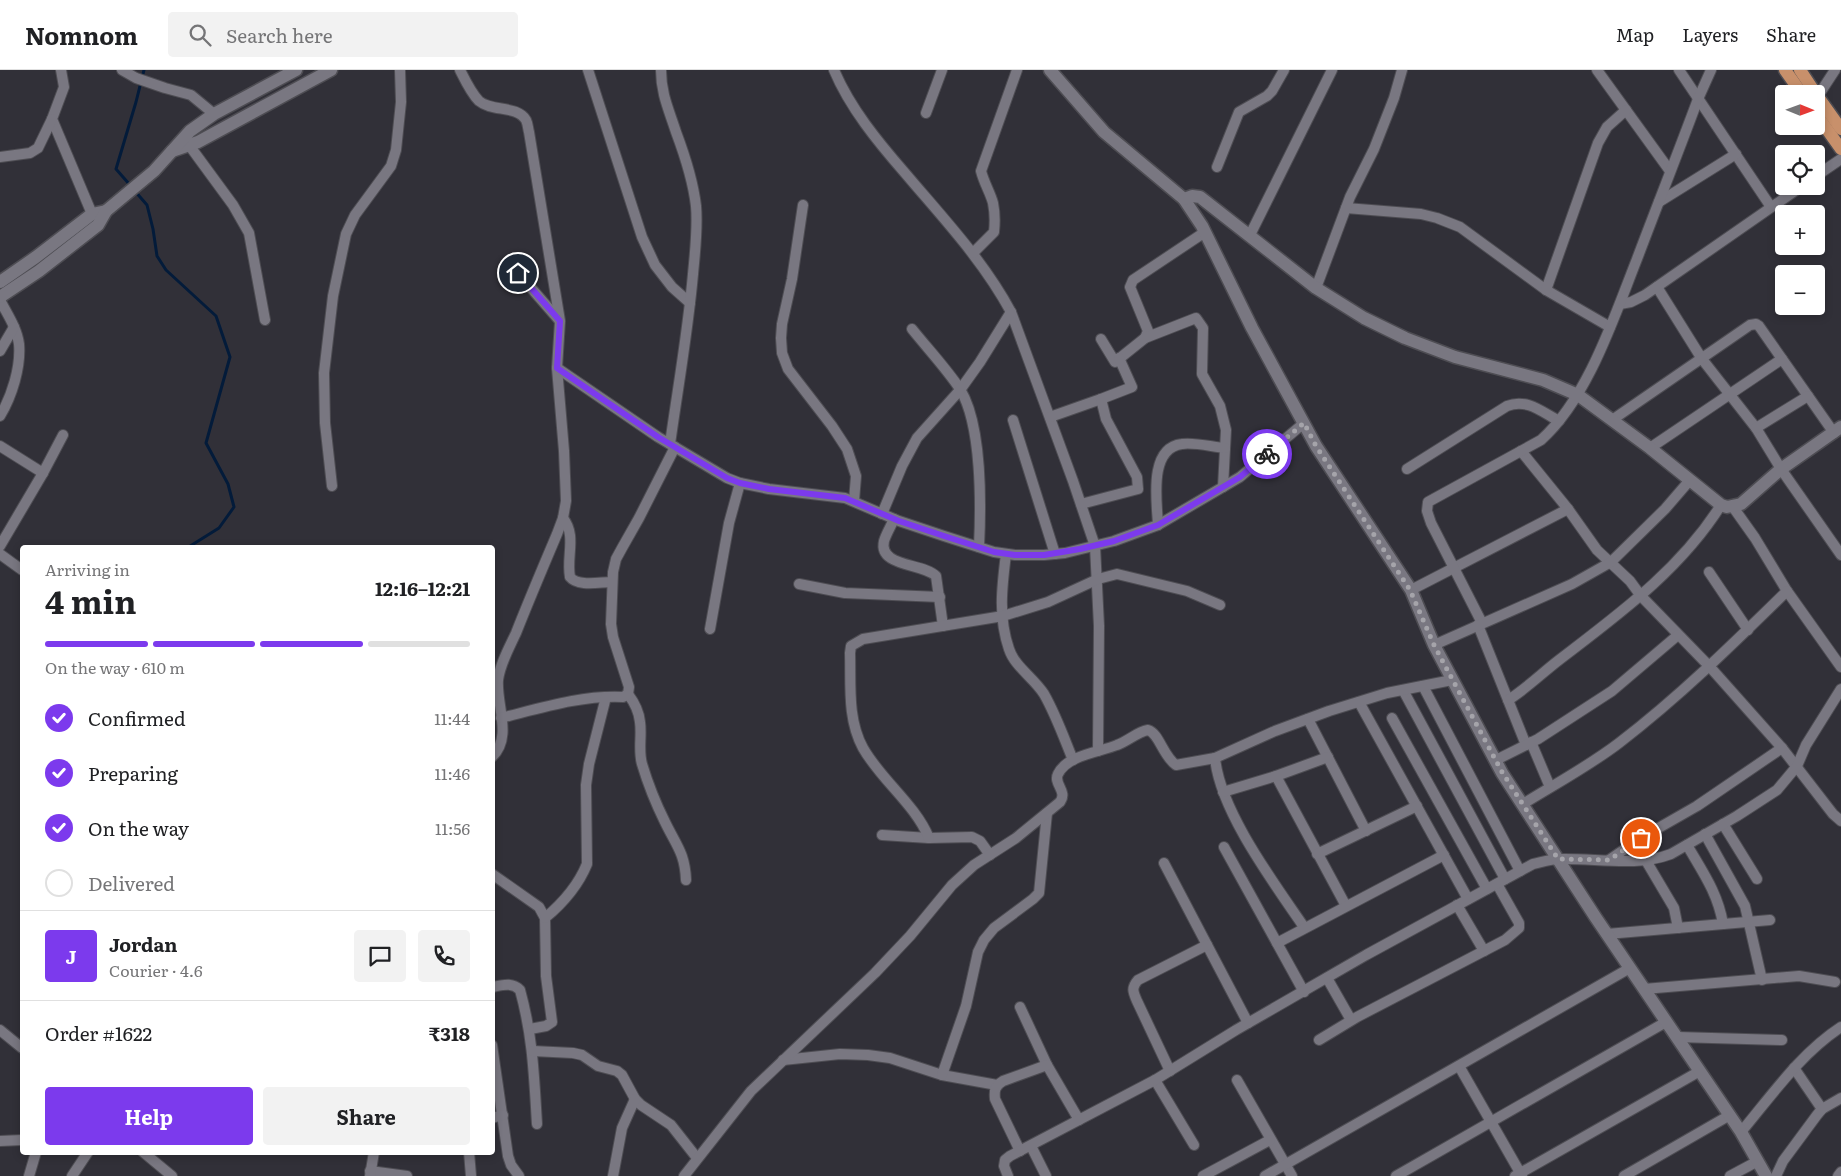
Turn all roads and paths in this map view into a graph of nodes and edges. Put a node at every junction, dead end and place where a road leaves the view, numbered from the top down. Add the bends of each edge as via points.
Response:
1 (61, 70) edge
2 (122, 70) edge
3 (296, 70) edge
4 (331, 70) edge
5 (400, 70) edge
6 (460, 70) edge
7 (588, 70) edge
8 (661, 70) edge
9 (834, 70) edge
10 (942, 70) edge
11 (1017, 70) edge
12 (1050, 70) edge
13 (1284, 70) edge
14 (1332, 70) edge
15 (1402, 70) edge
16 (1597, 70) edge
17 (1679, 70) edge
18 (1711, 70) edge
19 (1785, 70) edge
20 (1800, 70) edge
21 (1835, 70) edge
22 (1796, 85) edge
23 (1811, 85) edge
24 (1824, 85) edge
25 (1698, 99) junction
26 (1825, 106) edge
27 (1626, 110) junction
28 (926, 112) dead end
29 (214, 114) junction
30 (52, 119) junction
31 (1825, 127) edge
32 (1841, 129) edge
33 (189, 145) junction
34 (1841, 149) edge
35 (170, 152) junction
36 (1736, 154) junction
37 (0, 157) edge
38 (1841, 159) edge
39 (1217, 167) dead end
40 (1825, 170) edge
41 (1670, 171) junction
42 (1789, 195) edge
43 (1184, 198) junction
44 (1659, 202) junction
45 (803, 205) dead end
46 (1771, 207) junction
47 (1346, 208) junction
48 (106, 211) junction
49 (92, 214) junction
50 (1205, 232) junction
51 (1250, 235) junction
52 (972, 253) junction
53 (518, 273) dead end
54 (0, 282) edge
55 (1657, 287) junction
56 (1316, 288) junction
57 (1546, 290) junction
58 (0, 299) edge
59 (690, 303) junction
60 (1620, 304) junction
61 (1011, 312) junction
62 (265, 320) dead end
63 (560, 321) junction
64 (14, 327) junction
65 (1610, 327) junction
66 (912, 329) dead end
67 (1145, 338) junction
68 (1101, 339) dead end
69 (0, 351) edge
70 (1119, 358) junction
71 (1702, 358) junction
72 (1782, 359) junction
73 (557, 368) junction
74 (960, 390) junction
75 (1730, 394) junction
76 (1578, 395) junction
77 (1808, 396) junction
78 (1101, 399) junction
79 (0, 416) edge
80 (1050, 417) junction
81 (1013, 420) dead end
82 (1612, 420) junction
83 (1559, 421) junction
84 (1304, 423) junction
85 (1756, 428) junction
86 (1837, 430) edge
87 (62, 435) dead end
88 (672, 445) junction
89 (0, 446) edge
90 (1225, 448) junction
91 (1650, 448) junction
92 (1521, 452) junction
93 (1407, 469) dead end
94 (1781, 469) junction
95 (43, 473) junction
96 (1690, 480) junction
97 (740, 483) junction
98 (332, 486) dead end
99 (1223, 486) junction
100 (854, 501) junction
101 (1081, 504) junction
102 (1727, 506) junction
103 (1568, 509) junction
104 (882, 514) junction
105 (563, 518) junction
106 (894, 519) junction
107 (1158, 525) junction
108 (0, 546) edge
109 (1095, 546) junction
110 (979, 547) junction
111 (0, 554) edge
112 (1006, 554) junction
113 (1055, 554) junction
114 (1841, 555) edge
115 (1611, 562) junction
116 (1455, 568) junction
117 (20, 569) edge
118 (1709, 572) dead end
119 (1098, 579) junction
120 (612, 582) junction
121 (799, 584) dead end
122 (1410, 590) junction
123 (1788, 591) junction
124 (1641, 596) junction
125 (940, 597) junction
126 (1220, 606) dead end
127 (1002, 616) junction
128 (1480, 624) junction
129 (944, 626) junction
130 (710, 629) dead end
131 (1748, 630) junction
132 (1678, 635) junction
133 (1434, 645) junction
134 (1710, 667) junction
135 (1841, 667) edge
136 (1452, 680) junction
137 (1424, 686) junction
138 (1841, 689) edge
139 (1403, 690) junction
140 (628, 694) junction
141 (606, 696) junction
142 (1508, 700) junction
143 (1359, 702) junction
144 (501, 718) junction
145 (1392, 718) dead end
146 (1308, 719) junction
147 (1529, 743) junction
148 (1782, 748) junction
149 (1098, 751) junction
150 (495, 754) edge
151 (1216, 758) junction
152 (1328, 758) junction
153 (1073, 760) junction
154 (1496, 760) junction
155 (1797, 766) junction
156 (1276, 776) junction
157 (1550, 787) junction
158 (1223, 792) junction
159 (1523, 804) junction
160 (1417, 806) junction
161 (1047, 813) junction
162 (1841, 821) edge
163 (1723, 824) junction
164 (1366, 831) junction
165 (1705, 834) junction
166 (882, 835) dead end
167 (929, 838) junction
168 (1687, 845) junction
169 (1224, 847) dead end
170 (1317, 854) junction
171 (990, 855) junction
172 (1444, 855) junction
173 (1558, 859) junction
174 (1645, 859) junction
175 (1609, 860) junction
176 (1164, 864) dead end
177 (1520, 871) junction
178 (495, 876) edge
179 (1757, 879) dead end
180 (686, 880) dead end
181 (1501, 882) junction
182 (1487, 889) junction
183 (1468, 899) junction
184 (1457, 905) junction
185 (1346, 906) junction
186 (545, 918) junction
187 (1770, 920) dead end
188 (1749, 922) junction
189 (1723, 924) junction
190 (1304, 927) junction
191 (1678, 928) junction
192 (1607, 934) junction
193 (1277, 943) junction
194 (1207, 945) junction
195 (1484, 951) junction
196 (1630, 968) junction
197 (1327, 978) junction
198 (1762, 980) junction
199 (1834, 982) dead end
200 (495, 987) edge
201 (1644, 989) junction
202 (1304, 992) junction
203 (1020, 1007) dead end
204 (1351, 1020) junction
205 (1666, 1022) junction
206 (1248, 1023) junction
207 (1841, 1026) edge
208 (530, 1029) junction
209 (0, 1030) edge
210 (1677, 1037) junction
211 (1320, 1040) dead end
212 (1782, 1040) dead end
213 (20, 1046) edge
214 (533, 1051) junction
215 (783, 1060) junction
216 (1047, 1065) junction
217 (1459, 1066) junction
218 (1794, 1068) junction
219 (1170, 1071) junction
220 (1700, 1071) junction
221 (942, 1075) junction
222 (1155, 1080) junction
223 (1237, 1080) dead end
224 (495, 1081) edge
225 (997, 1085) junction
226 (635, 1099) junction
227 (1840, 1102) edge
228 (1822, 1109) junction
229 (1730, 1115) junction
230 (498, 1116) edge
231 (1079, 1120) junction
232 (1492, 1121) junction
233 (537, 1124) dead end
234 (1741, 1132) junction
235 (20, 1140) edge
236 (1270, 1140) junction
237 (0, 1141) edge
238 (1194, 1145) dead end
239 (1031, 1146) junction
240 (1020, 1151) junction
241 (35, 1155) edge
242 (86, 1155) edge
243 (147, 1155) edge
244 (373, 1155) edge
245 (469, 1155) edge
246 (697, 1158) junction
247 (1758, 1161) junction
248 (1286, 1164) junction
249 (1841, 1172) edge
250 (370, 1174) edge
251 (1519, 1175) edge
252 (28, 1176) edge
253 (72, 1176) edge
254 (172, 1176) edge
255 (407, 1176) edge
256 (471, 1176) edge
257 (520, 1176) edge
258 (613, 1176) edge
259 (684, 1176) edge
260 (1008, 1176) edge
261 (1046, 1176) edge
262 (1203, 1176) edge
263 (1265, 1176) edge
264 (1292, 1176) edge
265 (1396, 1176) edge
266 (1624, 1176) edge
267 (1730, 1176) edge
268 (1766, 1176) edge
269 (1776, 1176) edge
270 (1838, 1176) edge

1 - 30 street via 64,87
2 - 29 street via 136,78 191,95
3 - 29 street
4 - 33 street
5 - 98 street via 401,102 396,150 391,166 355,215 346,234 332,296 324,373
6 - 63 street via 479,101 491,108 518,113 526,120
7 - 59 street via 642,237 655,265
8 - 59 street via 664,101 693,183 696,242
9 - 52 street via 840,86 882,146
10 - 28 street
11 - 52 street via 982,172 992,201 994,232
12 - 43 street via 1104,132
13 - 39 street via 1267,96 1239,112
14 - 51 street
15 - 47 street via 1374,149
16 - 27 street
17 - 25 street
18 - 25 street
19 - 22 main road
20 - 23 main road
21 - 24 street
25 - 36 street
25 - 41 street
26 - 32 main road
27 - 41 street
27 - 57 street via 1607,127 1598,143
29 - 35 street via 190,131
30 - 37 street via 38,148 30,153
30 - 49 street
31 - 34 main road
33 - 35 street
33 - 62 street via 233,205 248,233
35 - 48 street
36 - 44 street
36 - 46 street
38 - 40 street
41 - 44 street
42 - 46 street
43 - 50 street
43 - 51 street via 1200,196
44 - 60 street
45 - 100 street via 780,338 782,353 788,370 847,449 856,476
46 - 55 street
47 - 56 street
47 - 57 street via 1421,214 1460,227
48 - 49 street
48 - 58 street via 98,225
49 - 54 street
50 - 67 street via 1133,280 1130,287 1148,331
50 - 84 street
51 - 56 street
52 - 61 street
53 - 63 street
55 - 60 street via 1631,302
55 - 71 street
56 - 76 street via 1364,318 1405,338 1455,357 1543,380
57 - 65 street
58 - 64 street
59 - 88 street
60 - 65 street
61 - 74 street
61 - 80 street
63 - 73 street
64 - 69 street
64 - 79 street via 19,357 15,379
65 - 76 street
66 - 74 street
67 - 70 street
67 - 90 street via 1196,318 1203,328 1202,374 1220,406 1226,430
68 - 70 street via 1115,362
70 - 78 street via 1132,387
71 - 72 street via 1756,324
71 - 75 street
71 - 82 street
72 - 75 street
72 - 77 street
73 - 88 street
73 - 105 street via 564,451 566,501
74 - 104 street via 917,438
74 - 110 street via 970,415 976,445 980,484
75 - 85 street
75 - 91 street
76 - 82 street
76 - 83 street
77 - 85 street
77 - 86 street
78 - 80 street
78 - 101 street via 1106,419 1137,477 1138,489
80 - 101 street
81 - 113 street
82 - 91 street
83 - 92 street via 1541,440
83 - 93 street via 1529,404 1515,403
84 - 99 street via 1240,477
84 - 122 street
85 - 94 street
86 - 94 street
87 - 95 street
88 - 97 street
88 - 120 street via 640,518 616,559
89 - 95 street
90 - 99 street
90 - 107 street via 1182,444 1170,449 1160,461 1157,478
91 - 96 street
92 - 103 street
92 - 116 street via 1428,502 1427,511
94 - 102 street via 1741,504
94 - 114 street
95 - 108 street
96 - 102 street
96 - 115 street
97 - 100 street
97 - 130 street via 729,523
99 - 107 street
100 - 104 street
101 - 109 street
102 - 123 street via 1755,538
102 - 124 street via 1680,559
103 - 115 street via 1588,538
103 - 116 street
104 - 106 street
105 - 120 street via 570,531 570,577 573,581
105 - 144 street via 500,669 498,697
106 - 110 street
106 - 125 street via 884,541 886,552 898,562 933,572
107 - 109 street
109 - 113 street
109 - 119 street
110 - 112 street
111 - 117 street
112 - 113 street
112 - 127 street
115 - 124 street
115 - 128 street via 1572,584
116 - 122 street
116 - 128 street
118 - 131 street
119 - 126 street via 1117,574 1187,591
119 - 127 street via 1048,602
119 - 149 street
120 - 140 street via 611,624 630,687
121 - 125 street via 845,593
122 - 133 street
123 - 131 street
123 - 135 street
124 - 132 street
124 - 142 street
125 - 129 street
127 - 129 street
127 - 153 street via 1009,651 1043,692
128 - 133 street
128 - 142 street
129 - 167 street via 863,639 851,646 850,653 852,712 863,747
131 - 134 street
132 - 134 street
132 - 147 street via 1612,691
133 - 136 street
134 - 148 street
134 - 157 street via 1617,745
136 - 137 street
136 - 154 street
137 - 139 street
137 - 177 street
138 - 155 street via 1806,745
139 - 143 street
139 - 181 street
140 - 141 street via 623,697
140 - 180 street via 640,722 642,763 649,785 682,853
141 - 144 street
141 - 186 street via 586,785 587,864 570,894
142 - 147 street
143 - 146 street
143 - 160 street
144 - 150 street via 502,741
145 - 182 street
146 - 151 street
146 - 152 street
147 - 154 street
147 - 157 street
148 - 155 street
148 - 175 street
149 - 151 street via 1148,730 1156,735 1166,756 1176,765
149 - 153 street
151 - 158 street
152 - 156 street
152 - 164 street
153 - 161 street via 1057,776 1063,798
154 - 159 street
155 - 162 street
155 - 163 street via 1777,790
156 - 158 street
156 - 170 street
157 - 159 street
158 - 190 street via 1249,843
159 - 173 street
160 - 164 street
160 - 172 street
161 - 171 street
161 - 221 street via 1038,893 984,940
163 - 165 street
163 - 179 street
164 - 170 street
165 - 168 street
165 - 188 street via 1742,898
166 - 167 street
167 - 171 street via 977,838
168 - 174 street via 1662,857
168 - 189 street via 1714,891
169 - 193 street
170 - 185 street
171 - 215 street via 952,885 875,973
172 - 183 street
172 - 185 street
173 - 175 street
173 - 177 street via 1533,864
173 - 192 street
174 - 175 street
174 - 191 street via 1674,908
176 - 194 street
177 - 181 street
178 - 186 street via 539,907
181 - 182 street
181 - 195 street via 1519,928
182 - 183 street
183 - 184 street
184 - 195 street
184 - 197 street
185 - 190 street
186 - 208 street via 546,976 552,1022
187 - 188 street
188 - 189 street
188 - 198 street
189 - 191 street
190 - 193 street
191 - 192 street
192 - 196 street
193 - 202 street
194 - 206 street
194 - 219 street via 1134,985 1137,1001
195 - 204 street
196 - 201 street
196 - 217 street
197 - 202 street
197 - 204 street
198 - 199 street via 1799,976
198 - 201 street
200 - 208 street via 511,984 520,990
201 - 205 street
202 - 206 street
203 - 216 street
204 - 211 street
205 - 210 street
205 - 232 street
206 - 219 street
207 - 218 street
208 - 214 street
209 - 213 street
210 - 212 street
210 - 220 street
214 - 226 street via 582,1055 598,1066 618,1071
214 - 233 street
215 - 221 street via 840,1054 868,1055 890,1058
215 - 246 street via 751,1090
216 - 225 street
216 - 231 street
217 - 232 street
217 - 248 street
218 - 228 street
218 - 234 street
219 - 222 street
220 - 229 street
220 - 251 street
221 - 225 street
222 - 231 street
222 - 238 street
223 - 236 street
224 - 230 street
225 - 240 street via 995,1099
226 - 246 street via 670,1125
226 - 258 street via 622,1128
227 - 228 street
228 - 269 street via 1799,1137
229 - 234 street
229 - 266 street
230 - 257 street via 511,1165
231 - 239 street
232 - 251 street
232 - 265 street
234 - 247 street
235 - 237 street
236 - 248 street
236 - 262 street
239 - 240 street
239 - 261 street
240 - 260 street via 1005,1160
241 - 252 street
242 - 253 street
243 - 254 street
244 - 250 street
245 - 256 street
246 - 259 street
247 - 267 street
247 - 268 street
248 - 263 street
248 - 264 street
249 - 270 street
250 - 255 street

